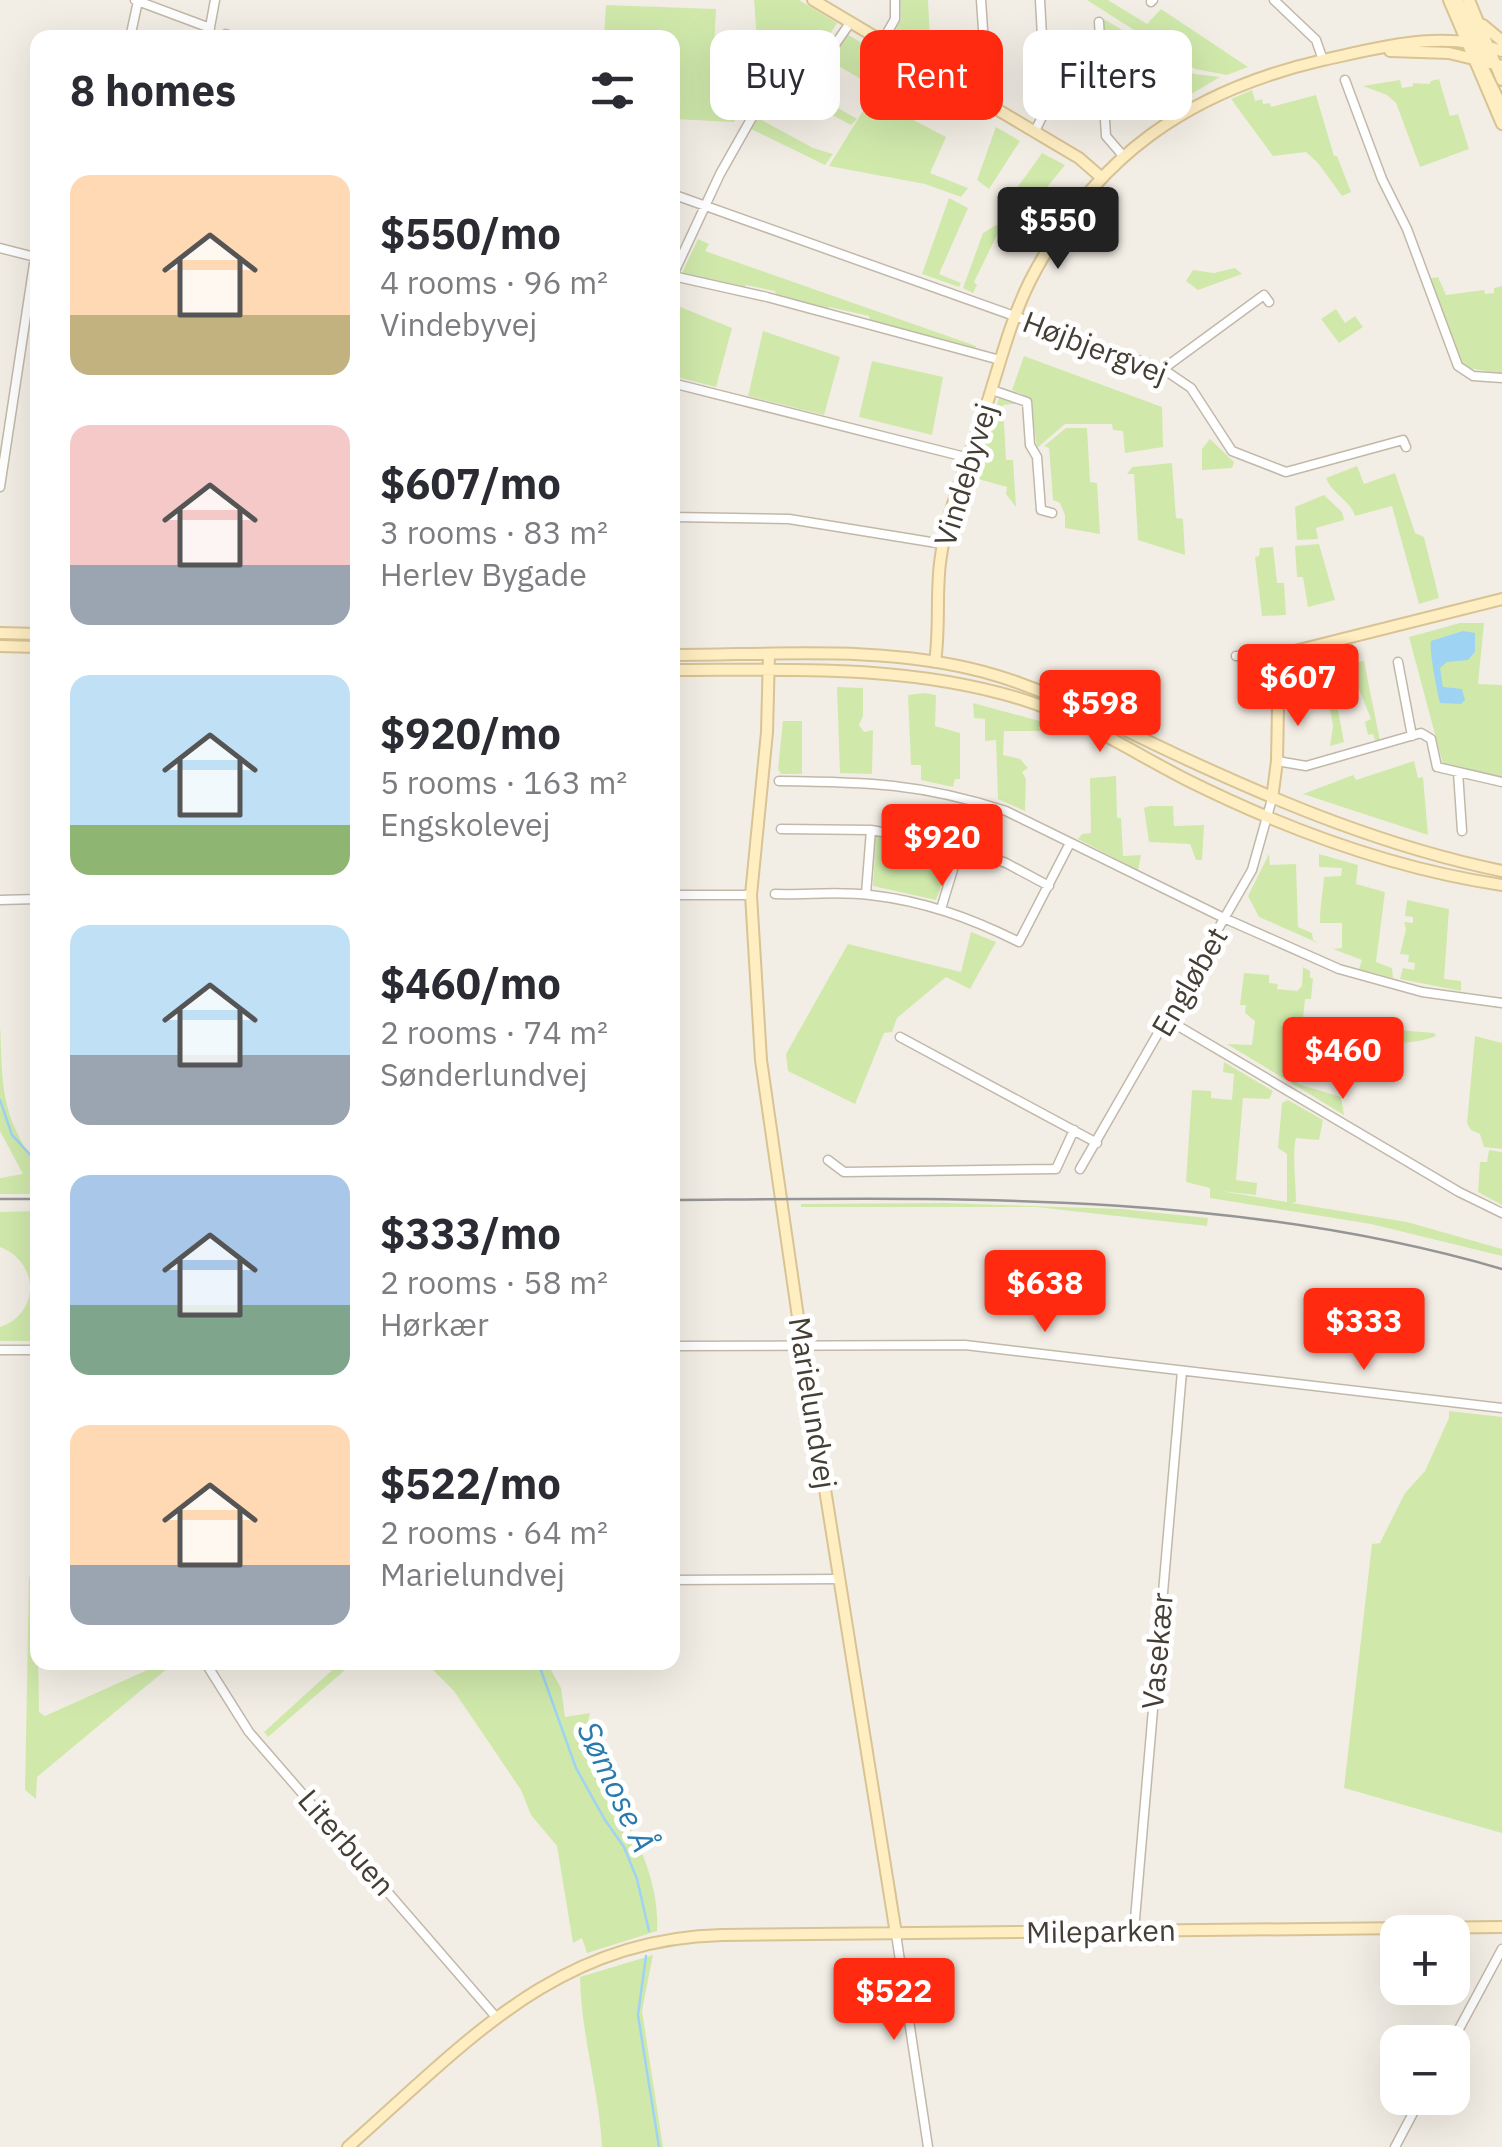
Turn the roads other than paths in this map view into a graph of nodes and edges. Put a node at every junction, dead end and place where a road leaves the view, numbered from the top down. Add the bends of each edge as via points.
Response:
1 (136, 0) edge
2 (214, 0) edge
3 (813, 0) edge
4 (894, 0) edge
5 (981, 0) edge
6 (1040, 0) edge
7 (1274, 0) edge
8 (1449, 0) edge
9 (1458, 0) edge
10 (1469, 0) edge
11 (1476, 16) junction
12 (1099, 22) dead end
13 (850, 23) junction
14 (131, 30) edge
15 (202, 30) edge
16 (209, 30) edge
17 (864, 30) edge
18 (889, 30) edge
19 (983, 30) edge
20 (1502, 41) edge
21 (1472, 48) junction
22 (1377, 50) junction
23 (1502, 51) edge
24 (1323, 60) junction
25 (1499, 65) edge
26 (1345, 80) dead end
27 (1502, 80) edge
28 (1502, 106) edge
29 (1192, 108) edge
30 (1003, 113) edge
31 (1173, 120) edge
32 (1502, 124) edge
33 (1035, 131) junction
34 (1124, 157) junction
35 (1102, 178) junction
36 (680, 197) edge
37 (706, 207) junction
38 (0, 248) edge
39 (30, 256) edge
40 (680, 261) edge
41 (680, 278) edge
42 (30, 290) edge
43 (1269, 302) dead end
44 (1014, 318) junction
45 (1000, 360) junction
46 (1164, 369) junction
47 (1502, 378) edge
48 (680, 384) edge
49 (992, 390) junction
50 (1406, 448) dead end
51 (969, 458) junction
52 (0, 487) edge
53 (1052, 513) dead end
54 (680, 517) edge
55 (943, 544) junction
56 (1502, 598) edge
57 (0, 633) edge
58 (30, 634) edge
59 (0, 646) edge
60 (30, 647) edge
61 (769, 654) junction
62 (1280, 654) junction
63 (680, 655) edge
64 (1236, 656) dead end
65 (936, 662) junction
66 (1398, 662) dead end
67 (680, 670) edge
68 (770, 671) junction
69 (935, 680) junction
70 (1412, 736) junction
71 (1277, 760) junction
72 (1458, 772) junction
73 (779, 782) dead end
74 (1502, 782) edge
75 (1272, 799) junction
76 (1268, 814) junction
77 (781, 828) dead end
78 (871, 830) junction
79 (1462, 830) dead end
80 (1070, 843) junction
81 (970, 849) dead end
82 (1502, 871) edge
83 (1049, 886) junction
84 (1502, 886) edge
85 (775, 894) dead end
86 (866, 894) junction
87 (751, 895) junction
88 (680, 896) edge
89 (0, 900) edge
90 (30, 900) edge
91 (941, 908) junction
92 (1226, 919) junction
93 (1502, 1004) edge
94 (1168, 1020) junction
95 (900, 1037) dead end
96 (1074, 1130) junction
97 (1097, 1143) junction
98 (828, 1160) dead end
99 (1080, 1170) dead end
100 (1502, 1213) edge
101 (802, 1345) junction
102 (680, 1346) edge
103 (0, 1350) edge
104 (30, 1350) edge
105 (1182, 1371) junction
106 (1502, 1408) edge
107 (680, 1580) edge
108 (840, 1580) junction
109 (210, 1670) edge
110 (1502, 1928) edge
111 (1134, 1932) junction
112 (896, 1934) junction
113 (1502, 1949) edge
114 (496, 2017) junction
115 (1461, 2025) edge
116 (1412, 2115) edge
117 (348, 2147) edge
118 (928, 2147) edge
119 (1395, 2147) edge

1 - 14 street
1 - 15 street
2 - 16 street
3 - 13 street
4 - 18 street
5 - 19 street
6 - 33 street via 1046,109
7 - 24 street via 1316,40
8 - 21 street
9 - 21 street
10 - 11 street
11 - 20 street
11 - 21 street
12 - 34 street via 1106,136
13 - 17 street
13 - 37 street via 820,66 770,92 759,105
21 - 22 street, Vindebyvej
21 - 22 street, Vindebyvej via 1412,42
21 - 23 street
21 - 25 street
21 - 28 street
21 - 32 street
22 - 24 street, Vindebyvej
24 - 29 street, Vindebyvej via 1238,85
25 - 27 street
26 - 47 street via 1458,366 1473,376
30 - 33 street
31 - 34 street, Vindebyvej
33 - 35 street
34 - 35 street, Vindebyvej
35 - 44 street, Vindebyvej via 1049,247
36 - 37 street, Højbjergvej
37 - 40 street
37 - 44 street, Højbjergvej
38 - 39 street
41 - 45 street
42 - 52 street
43 - 46 street via 1264,295
44 - 45 street, Vindebyvej
44 - 46 street, Højbjergvej
45 - 49 street, Vindebyvej
46 - 50 street, Højbjergvej via 1190,388 1232,451 1286,472 1403,440
48 - 51 street
49 - 51 street, Vindebyvej
49 - 53 street, Vindebyvej via 1027,402 1041,510
51 - 55 street, Vindebyvej
54 - 55 street via 789,520
55 - 65 street, Vindebyvej
56 - 62 street
57 - 58 street
59 - 60 street
61 - 63 street
61 - 65 street
61 - 68 street, Marielundvej
62 - 64 street
62 - 71 street
65 - 69 street, Vindebyvej
65 - 75 street via 1075,704
66 - 70 street
67 - 68 street
68 - 69 street via 848,670
68 - 87 street, Marielundvej
69 - 76 street via 1065,716
70 - 71 street via 1306,766
70 - 72 street via 1428,734 1437,767
71 - 75 street
72 - 74 street
72 - 79 street
73 - 80 street via 874,782 946,792 1006,811
75 - 76 street, Engløbet
75 - 82 street via 1366,835
76 - 84 street via 1359,850
76 - 92 street, Engløbet via 1252,870
77 - 78 street
78 - 86 street
78 - 91 street via 960,846
80 - 83 street
80 - 92 street
81 - 83 street
83 - 91 street via 1019,942
85 - 86 street
86 - 91 street
87 - 88 street
87 - 101 street, Marielundvej via 761,1060
89 - 90 street
92 - 93 street via 1382,982
92 - 94 street, Engløbet
94 - 97 street, Engløbet
94 - 100 street
95 - 96 street
96 - 97 street
96 - 98 street via 1056,1169 844,1172
97 - 99 street, Engløbet
101 - 102 street
101 - 105 street via 966,1346
101 - 108 street, Marielundvej
103 - 104 street
105 - 106 street
105 - 111 street, Vasekær
107 - 108 street
108 - 112 street, Marielundvej
109 - 114 street, Literbuen via 249,1732
110 - 111 street, Mileparken
111 - 112 street, Mileparken
112 - 114 street, Mileparken via 664,1940 573,1969
112 - 118 street, Marielundvej
113 - 115 street
114 - 117 street, Mileparken
116 - 119 street

